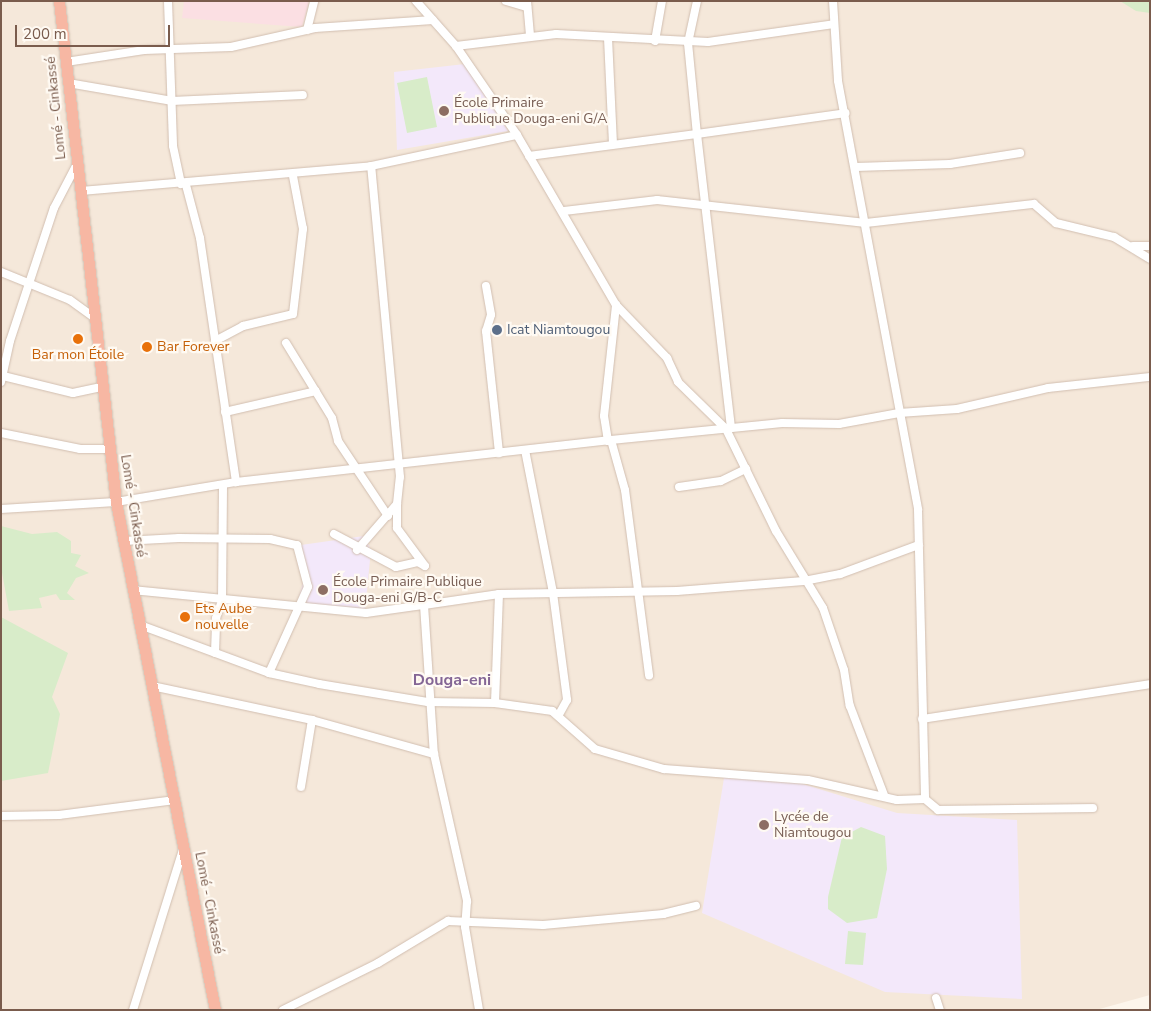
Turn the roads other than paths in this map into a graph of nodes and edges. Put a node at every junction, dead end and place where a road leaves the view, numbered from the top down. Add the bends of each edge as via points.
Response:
1 (59, 1) edge
2 (168, 1) edge
3 (314, 1) edge
4 (416, 1) edge
5 (506, 1) edge
6 (662, 1) edge
7 (696, 1) edge
8 (833, 1) edge
9 (527, 4) edge
10 (433, 20) junction
11 (834, 24) junction
12 (307, 30) junction
13 (530, 36) junction
14 (608, 38) junction
15 (655, 41) junction
16 (688, 43) junction
17 (456, 46) junction
18 (172, 50) junction
19 (66, 62) junction
20 (68, 83) junction
21 (303, 94) dead end
22 (172, 101) junction
23 (846, 113) junction
24 (697, 134) junction
25 (517, 135) junction
26 (613, 144) junction
27 (1020, 153) dead end
28 (529, 156) junction
29 (77, 164) junction
30 (370, 166) junction
31 (856, 167) junction
32 (293, 176) junction
33 (183, 185) junction
34 (82, 191) junction
35 (706, 203) junction
36 (564, 210) junction
37 (866, 223) junction
38 (1133, 246) junction
39 (1150, 246) edge
40 (1150, 259) edge
41 (1, 272) edge
42 (30, 282) junction
43 (486, 286) dead end
44 (616, 305) junction
45 (93, 317) junction
46 (215, 341) junction
47 (286, 343) dead end
48 (1150, 377) edge
49 (2, 379) edge
50 (102, 387) junction
51 (316, 391) junction
52 (225, 412) junction
53 (899, 413) junction
54 (729, 429) junction
55 (1, 433) edge
56 (610, 441) junction
57 (109, 449) junction
58 (525, 450) junction
59 (500, 453) junction
60 (399, 465) junction
61 (746, 469) junction
62 (358, 470) junction
63 (236, 482) junction
64 (223, 485) junction
65 (680, 487) dead end
66 (116, 502) junction
67 (397, 504) junction
68 (1, 509) edge
69 (388, 516) junction
70 (334, 534) dead end
71 (224, 540) junction
72 (123, 541) junction
73 (919, 545) junction
74 (357, 550) junction
75 (804, 580) junction
76 (132, 590) junction
77 (638, 591) junction
78 (553, 593) junction
79 (499, 594) junction
80 (221, 596) junction
81 (424, 605) junction
82 (301, 609) junction
83 (140, 625) junction
84 (215, 653) junction
85 (269, 673) junction
86 (649, 675) dead end
87 (1150, 684) edge
88 (152, 686) junction
89 (428, 702) junction
90 (495, 703) junction
91 (558, 716) junction
92 (922, 719) junction
93 (312, 720) junction
94 (434, 754) junction
95 (301, 787) dead end
96 (884, 795) junction
97 (925, 799) junction
98 (175, 800) junction
99 (1093, 808) dead end
100 (1, 816) edge
101 (184, 848) junction
102 (696, 906) dead end
103 (467, 920) junction
104 (936, 998) dead end
105 (133, 1010) edge
106 (215, 1010) edge
107 (283, 1010) edge
108 (479, 1010) edge
109 (940, 1010) edge

1 - 19 highway, Lomé - Cinkassé
2 - 18 street
3 - 12 street
4 - 10 street
5 - 9 street
6 - 15 street
7 - 16 street
8 - 11 street
9 - 13 street
10 - 12 street
10 - 17 street
11 - 16 street via 799,32
11 - 23 street
12 - 18 street via 232,47
13 - 14 street
13 - 17 street
14 - 15 street
14 - 26 street
15 - 16 street
16 - 24 street
17 - 25 street
18 - 19 street
18 - 22 street
19 - 20 highway, Lomé - Cinkassé
20 - 22 street
20 - 29 highway, Lomé - Cinkassé
21 - 22 street
22 - 33 street via 175,167
23 - 24 street
23 - 31 street
24 - 26 street
24 - 35 street
25 - 28 street
25 - 30 street
26 - 28 street
27 - 31 street via 950,164
28 - 36 street
29 - 34 highway, Lomé - Cinkassé
29 - 42 street via 54,208
30 - 32 street
30 - 60 street
31 - 37 street
32 - 33 street via 269,174
32 - 46 street via 303,229 293,314 243,326
33 - 34 street
33 - 46 street via 200,238
34 - 45 highway, Lomé - Cinkassé
35 - 36 street via 657,200
35 - 37 street
35 - 54 street
36 - 44 street
37 - 38 street via 1034,204 1056,223
37 - 53 street
38 - 39 street
38 - 40 street
41 - 42 street
42 - 45 street via 70,300
42 - 49 street
43 - 59 street via 491,315 486,331
44 - 54 street via 667,358 678,382
44 - 56 street via 604,416
45 - 50 highway, Lomé - Cinkassé
46 - 52 street
47 - 51 street
48 - 53 street via 1048,388 957,409
49 - 50 street via 73,393
50 - 57 highway, Lomé - Cinkassé
51 - 52 street
51 - 62 street via 332,418 338,441
52 - 63 street
53 - 54 street via 839,424
53 - 73 street via 918,510
54 - 56 street
54 - 61 street
55 - 57 street via 80,449
56 - 58 street
56 - 77 street via 625,490
57 - 66 highway, Lomé - Cinkassé
58 - 59 street
58 - 78 street
59 - 60 street
60 - 62 street
60 - 67 street
61 - 65 street via 720,480
61 - 75 street
62 - 63 street
62 - 69 street
63 - 64 street
64 - 66 street
64 - 71 street
66 - 68 street
66 - 72 highway, Lomé - Cinkassé
67 - 69 street
67 - 74 street via 398,528 425,566 418,562 396,566
69 - 74 street
70 - 74 street
71 - 72 street
71 - 80 street
71 - 82 street via 270,540 297,545 308,587
72 - 76 highway, Lomé - Cinkassé
73 - 75 street via 840,574
73 - 92 street
75 - 77 street
75 - 96 street via 823,608 844,670 850,706
76 - 80 street
76 - 83 highway, Lomé - Cinkassé
77 - 78 street
77 - 86 street
78 - 79 street
78 - 91 street via 567,700
79 - 81 street
79 - 90 street
80 - 82 street
80 - 84 street
81 - 82 street via 366,613
81 - 89 street
82 - 85 street
83 - 84 street
83 - 88 highway, Lomé - Cinkassé
84 - 85 street
85 - 89 street
87 - 92 street
88 - 93 street
88 - 98 highway, Lomé - Cinkassé
89 - 90 street
89 - 94 street
90 - 91 street via 552,711
91 - 96 street via 595,749 664,769 808,780
92 - 97 street
93 - 94 street
93 - 95 street
94 - 103 street
96 - 97 street via 896,800
97 - 99 street via 938,810
98 - 100 street via 59,815
98 - 101 highway, Lomé - Cinkassé
101 - 105 street
101 - 106 highway, Lomé - Cinkassé
102 - 103 street via 664,914 543,925
103 - 107 street via 443,922 378,963
103 - 108 street
104 - 109 street

